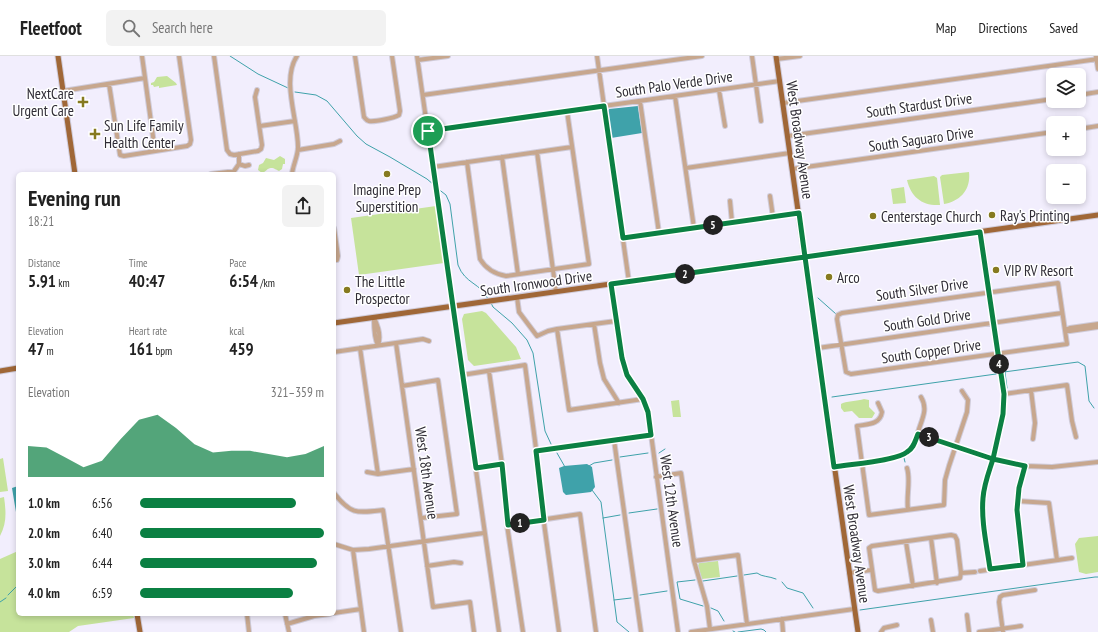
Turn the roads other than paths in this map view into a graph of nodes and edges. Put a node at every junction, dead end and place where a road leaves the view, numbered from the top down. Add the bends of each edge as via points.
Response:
1 (58, 56) edge
2 (142, 56) edge
3 (178, 56) edge
4 (214, 56) edge
5 (297, 56) edge
6 (355, 56) edge
7 (392, 56) edge
8 (448, 56) edge
9 (597, 56) edge
10 (702, 56) edge
11 (752, 56) edge
12 (800, 56) edge
13 (418, 58) edge
14 (777, 58) edge
15 (1097, 58) edge
16 (1098, 68) edge
17 (599, 70) junction
18 (145, 78) junction
19 (780, 81) junction
20 (109, 84) junction
21 (756, 85) junction
22 (257, 90) dead end
23 (719, 90) junction
24 (63, 91) junction
25 (1098, 92) edge
26 (1086, 94) edge
27 (423, 95) junction
28 (675, 96) junction
29 (1046, 99) edge
30 (640, 101) junction
31 (783, 103) junction
32 (604, 106) junction
33 (567, 111) junction
34 (295, 121) junction
35 (761, 121) dead end
36 (260, 126) junction
37 (724, 126) dead end
38 (1098, 126) edge
39 (1086, 128) edge
40 (428, 131) junction
41 (1046, 133) edge
42 (788, 136) junction
43 (340, 141) dead end
44 (572, 147) junction
45 (298, 150) junction
46 (155, 151) junction
47 (537, 152) junction
48 (790, 153) junction
49 (240, 154) junction
50 (502, 157) junction
51 (466, 162) junction
52 (239, 164) junction
53 (249, 165) dead end
54 (433, 166) junction
55 (686, 168) junction
56 (792, 169) junction
57 (75, 172) edge
58 (233, 172) edge
59 (292, 172) edge
60 (770, 196) dead end
61 (730, 201) dead end
62 (799, 213) junction
63 (1098, 215) edge
64 (773, 217) junction
65 (732, 222) junction
66 (694, 228) junction
67 (980, 232) junction
68 (659, 233) junction
69 (623, 238) junction
70 (336, 242) edge
71 (805, 257) junction
72 (336, 260) edge
73 (553, 269) junction
74 (518, 274) junction
75 (629, 282) junction
76 (611, 284) junction
77 (556, 292) junction
78 (989, 292) junction
79 (517, 297) junction
80 (453, 307) junction
81 (1062, 313) junction
82 (374, 318) junction
83 (616, 321) junction
84 (336, 323) edge
85 (994, 323) junction
86 (594, 324) junction
87 (1098, 324) edge
88 (1090, 327) junction
89 (1098, 327) edge
90 (557, 329) junction
91 (1065, 330) junction
92 (429, 341) dead end
93 (396, 343) junction
94 (841, 344) junction
95 (378, 345) junction
96 (360, 348) junction
97 (818, 348) junction
98 (336, 352) edge
99 (998, 353) junction
100 (16, 368) edge
101 (0, 371) edge
102 (489, 371) junction
103 (462, 375) junction
104 (402, 386) junction
105 (1031, 390) junction
106 (962, 391) dead end
107 (1004, 394) junction
108 (921, 397) dead end
109 (643, 399) junction
110 (619, 403) junction
111 (878, 404) dead end
112 (918, 434) junction
113 (651, 435) junction
114 (1076, 437) dead end
115 (1033, 439) dead end
116 (614, 440) junction
117 (956, 446) junction
118 (536, 451) junction
119 (993, 459) junction
120 (1098, 462) edge
121 (862, 463) junction
122 (502, 464) junction
123 (1025, 466) junction
124 (834, 467) junction
125 (476, 468) junction
126 (907, 468) dead end
127 (414, 469) junction
128 (367, 472) dead end
129 (378, 474) junction
130 (656, 477) junction
131 (336, 495) edge
132 (1017, 501) junction
133 (908, 510) junction
134 (421, 518) junction
135 (544, 520) junction
136 (508, 525) junction
137 (484, 533) junction
138 (931, 538) junction
139 (424, 541) junction
140 (906, 542) junction
141 (336, 545) edge
142 (388, 546) junction
143 (353, 550) junction
144 (1072, 558) dead end
145 (1057, 560) junction
146 (694, 561) junction
147 (461, 563) dead end
148 (1023, 565) junction
149 (428, 566) junction
150 (990, 569) junction
151 (871, 570) junction
152 (849, 573) junction
153 (961, 576) junction
154 (937, 582) junction
155 (913, 586) junction
156 (1034, 590) dead end
157 (854, 609) junction
158 (361, 610) junction
159 (336, 613) edge
160 (967, 615) dead end
161 (137, 616) edge
162 (247, 616) edge
163 (285, 616) edge
164 (314, 616) edge
165 (782, 619) junction
166 (931, 620) dead end
167 (287, 624) junction
168 (747, 624) junction
169 (897, 625) dead end
170 (1021, 626) dead end
171 (710, 629) junction
172 (1003, 630) edge
173 (140, 632) edge
174 (250, 632) edge
175 (289, 632) edge
176 (364, 632) edge
177 (400, 632) edge
178 (474, 632) edge
179 (499, 632) edge
180 (523, 632) edge
181 (559, 632) edge
182 (596, 632) edge
183 (641, 632) edge
184 (678, 632) edge
185 (691, 632) edge
186 (783, 632) edge
187 (858, 632) edge
188 (881, 632) edge
189 (933, 632) edge
190 (969, 632) edge
191 (979, 632) edge

1 - 24 main road
2 - 18 street
3 - 46 street via 190,144
4 - 49 street via 227,150 230,154
5 - 34 street via 291,68 290,86
6 - 7 street via 364,116 366,120 371,121 395,118 399,115
8 - 13 street
9 - 17 street
10 - 17 street
11 - 21 street
12 - 14 street
13 - 27 street
14 - 19 main road, West Broadway Avenue
15 - 16 street
15 - 31 street
17 - 27 street
17 - 32 street
18 - 20 street
18 - 46 street
19 - 21 street, South Palo Verde Drive
19 - 31 main road, West Broadway Avenue
20 - 24 street
20 - 46 street via 120,154 124,156
21 - 23 street, South Palo Verde Drive
21 - 35 street
22 - 36 street via 255,97
23 - 28 street, South Palo Verde Drive
23 - 37 street
24 - 57 main road
25 - 26 street
27 - 40 street
28 - 30 street, South Palo Verde Drive
28 - 55 street
29 - 42 street, South Stardust Drive
30 - 32 street, South Palo Verde Drive
30 - 68 street
31 - 42 main road, West Broadway Avenue
32 - 33 street, South Palo Verde Drive
32 - 69 street
33 - 40 street, South Palo Verde Drive
33 - 44 street
34 - 36 street
34 - 45 street
36 - 49 street via 261,149
38 - 39 street
40 - 54 street
41 - 56 street, South Saguaro Drive
42 - 48 main road, West Broadway Avenue
43 - 45 street
44 - 47 street
44 - 73 street via 589,264
45 - 59 street
47 - 50 street
47 - 73 street
48 - 55 street
48 - 56 main road, West Broadway Avenue
49 - 52 street
50 - 51 street
50 - 74 street
51 - 54 street
51 - 74 street via 480,259 488,269 497,274
52 - 53 street
52 - 58 street
54 - 80 street
55 - 66 street
56 - 62 main road, West Broadway Avenue
60 - 64 street
61 - 65 street
62 - 64 street
62 - 71 main road, West Broadway Avenue
63 - 67 main road, South Ironwood Drive
64 - 65 street
65 - 66 street
66 - 68 street
67 - 71 main road, South Ironwood Drive
67 - 78 street
68 - 69 street
69 - 75 street
70 - 72 street
71 - 75 main road, South Ironwood Drive
71 - 97 main road, West Broadway Avenue
73 - 74 street
73 - 77 street
75 - 76 main road, South Ironwood Drive
76 - 77 main road, South Ironwood Drive
76 - 83 street, West 12th Avenue
77 - 79 main road, South Ironwood Drive
78 - 81 street, South Silver Drive via 1058,283
78 - 85 street
78 - 94 street, South Silver Drive via 842,313 837,319
79 - 80 main road, South Ironwood Drive
79 - 90 street via 519,312 537,336
80 - 82 main road, South Ironwood Drive
80 - 103 street
81 - 85 street, South Gold Drive
81 - 91 street
82 - 84 main road, South Ironwood Drive
82 - 95 street via 380,341
83 - 86 street
83 - 109 street, West 12th Avenue via 627,375
85 - 94 street, South Gold Drive
85 - 99 street
86 - 90 street
86 - 110 street via 604,379
87 - 88 street
88 - 89 street
88 - 91 street
90 - 110 street via 569,410
91 - 99 street, South Copper Drive via 1067,344
92 - 93 street via 423,339
93 - 95 street
93 - 104 street, West 18th Avenue
94 - 97 street, South Gold Drive
94 - 99 street, South Copper Drive via 845,370 851,374
95 - 96 street
96 - 98 street
96 - 129 street
97 - 124 main road, West Broadway Avenue
99 - 107 street
100 - 101 main road
102 - 103 street
102 - 118 street via 524,365
102 - 122 street
103 - 125 street
104 - 127 street, West 18th Avenue
104 - 134 street via 438,380 457,514
105 - 107 street
105 - 114 street via 1067,385
105 - 115 street via 1035,423
106 - 117 street via 968,400 967,412
107 - 119 street via 1003,414
108 - 112 street via 926,410
109 - 110 street
109 - 113 street, West 12th Avenue via 648,412
111 - 121 street via 882,412 878,420 857,426
112 - 117 street
112 - 121 street via 914,445 903,456
113 - 116 street
113 - 130 street, West 12th Avenue
116 - 118 street
116 - 183 street
117 - 119 street
117 - 133 street via 945,480 944,505
118 - 135 street
119 - 123 street
119 - 150 street via 983,499
120 - 123 street via 1063,466
121 - 124 street
121 - 133 street via 869,515
122 - 125 street
122 - 136 street
123 - 132 street
124 - 152 main road, West Broadway Avenue
125 - 137 street
126 - 133 street
127 - 129 street
127 - 134 street, West 18th Avenue
128 - 129 street
130 - 146 street via 682,473
130 - 184 street, West 12th Avenue
131 - 142 street via 348,509 361,513 383,510
132 - 145 street via 1049,504
132 - 148 street
134 - 139 street, West 18th Avenue
135 - 136 street
135 - 181 street
135 - 182 street via 580,514
136 - 180 street
137 - 139 street
137 - 179 street
138 - 140 street
138 - 153 street via 955,536
138 - 154 street
139 - 142 street
139 - 149 street, West 18th Avenue
140 - 151 street via 869,548
140 - 155 street
141 - 143 street
142 - 143 street
142 - 177 street
143 - 158 street
144 - 145 street
145 - 148 street
146 - 168 street via 738,555
146 - 171 street via 707,606
147 - 149 street
148 - 150 street
149 - 178 street, West 18th Avenue via 433,607 470,602
150 - 153 street
151 - 152 street
151 - 155 street via 874,590
152 - 157 main road, West Broadway Avenue
153 - 154 street
154 - 155 street
156 - 172 street via 1000,597
157 - 165 street
157 - 187 main road, West Broadway Avenue
158 - 159 street
158 - 176 street
160 - 190 street
161 - 173 main road
162 - 174 street
163 - 167 street
164 - 167 street
165 - 168 street
165 - 186 street
166 - 189 street
167 - 175 street
168 - 171 street
169 - 188 street via 884,628
170 - 172 street
171 - 185 street
172 - 191 street

